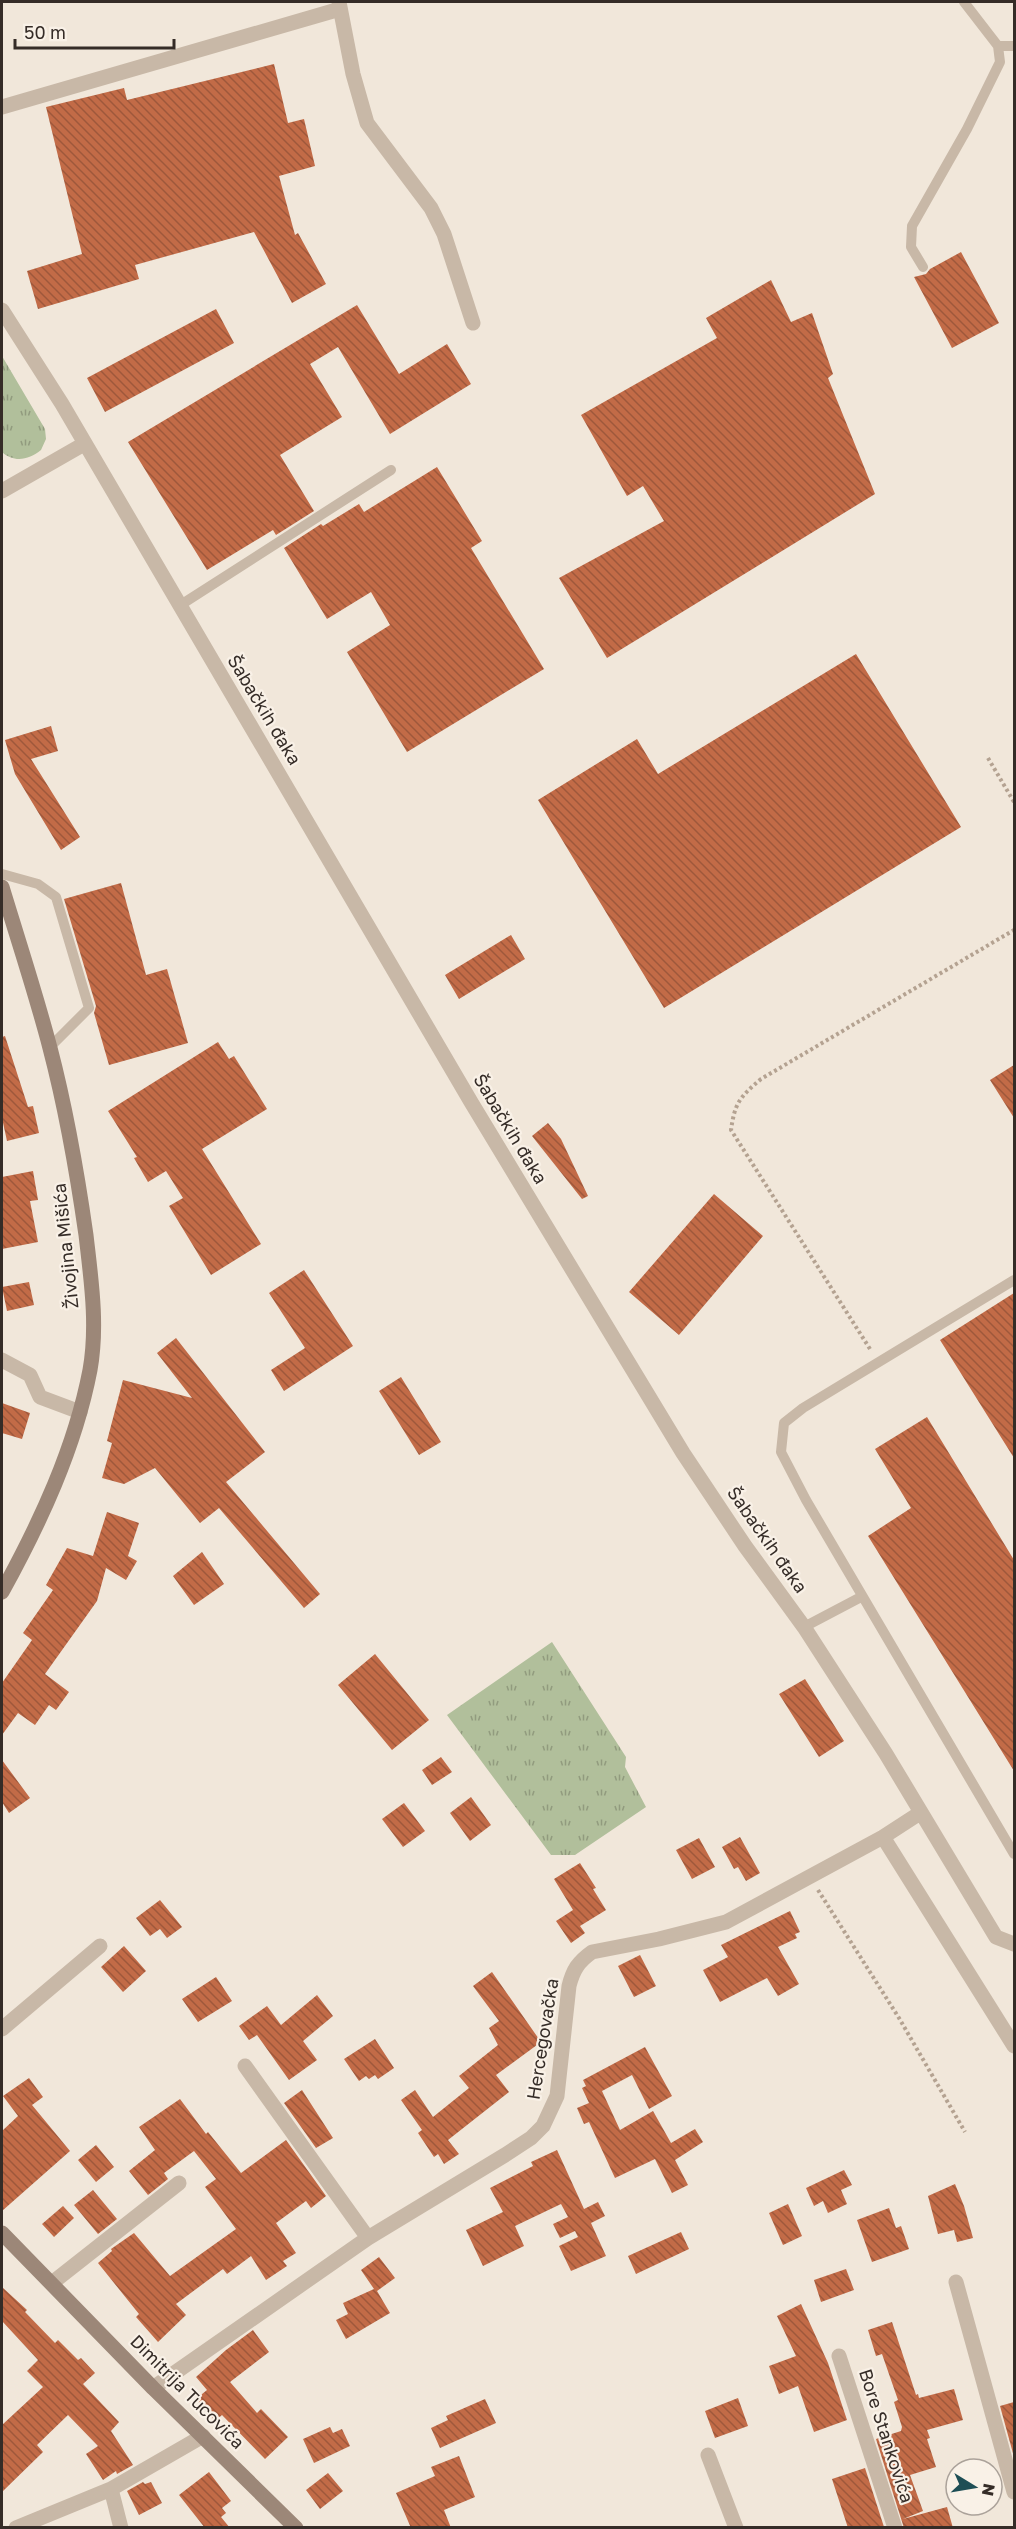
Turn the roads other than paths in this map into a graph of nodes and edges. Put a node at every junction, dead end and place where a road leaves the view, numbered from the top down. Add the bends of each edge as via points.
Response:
1 (964, 2) edge
2 (339, 5) edge
3 (998, 46) junction
4 (1014, 46) edge
5 (2, 107) edge
6 (923, 267) dead end
7 (2, 310) edge
8 (473, 323) dead end
9 (84, 444) junction
10 (391, 470) dead end
11 (2, 490) edge
12 (179, 606) junction
13 (2, 874) edge
14 (2, 887) edge
15 (50, 1047) junction
16 (1014, 1280) edge
17 (2, 1360) edge
18 (80, 1412) junction
19 (2, 1592) edge
20 (861, 1597) junction
21 (804, 1627) junction
22 (920, 1814) junction
23 (883, 1837) junction
24 (1014, 1854) edge
25 (1014, 1944) edge
26 (100, 1946) dead end
27 (2, 2029) edge
28 (1014, 2046) edge
29 (245, 2066) dead end
30 (179, 2183) dead end
31 (2, 2234) edge
32 (368, 2238) junction
33 (52, 2283) junction
34 (956, 2283) dead end
35 (839, 2356) dead end
36 (153, 2388) junction
37 (203, 2436) junction
38 (708, 2455) dead end
39 (111, 2489) junction
40 (1014, 2492) edge
41 (16, 2528) edge
42 (121, 2528) edge
43 (296, 2528) edge
44 (736, 2528) edge
45 (895, 2528) edge

1 - 3 lane
2 - 5 street
2 - 8 street via 367,123 431,208 444,234
3 - 4 lane
3 - 6 lane via 1000,62 912,226 912,247
7 - 9 street, Šabačkih đaka
9 - 11 street
9 - 12 street, Šabačkih đaka
10 - 12 lane
12 - 21 street, Šabačkih đaka via 683,1453
13 - 15 lane via 38,884 56,897 89,1008
14 - 15 main road, Živojina Mišića
15 - 18 main road, Živojina Mišića via 77,1166 93,1289 94,1337
16 - 20 lane via 784,1423 781,1452
17 - 18 street via 30,1375 39,1397
18 - 19 main road, Živojina Mišića via 48,1500
20 - 21 lane
20 - 24 lane
21 - 22 street, Šabačkih đaka
22 - 23 street, Hercegovačka
22 - 25 street, Šabačkih đaka via 996,1937
23 - 28 street
23 - 32 street, Hercegovačka via 726,1922 592,1952 583,1958 573,1970 569,1986 557,2096 543,2126 505,2156
26 - 27 street
29 - 32 street
30 - 33 street
31 - 33 main road, Dimitrija Tucovića
32 - 36 street, Hercegovačka
33 - 36 main road, Dimitrija Tucovića
34 - 40 street
35 - 45 street, Bore Stankovića
36 - 37 main road, Dimitrija Tucovića
37 - 39 street
37 - 43 main road, Dimitrija Tucovića
38 - 44 street
39 - 41 street
39 - 42 street

